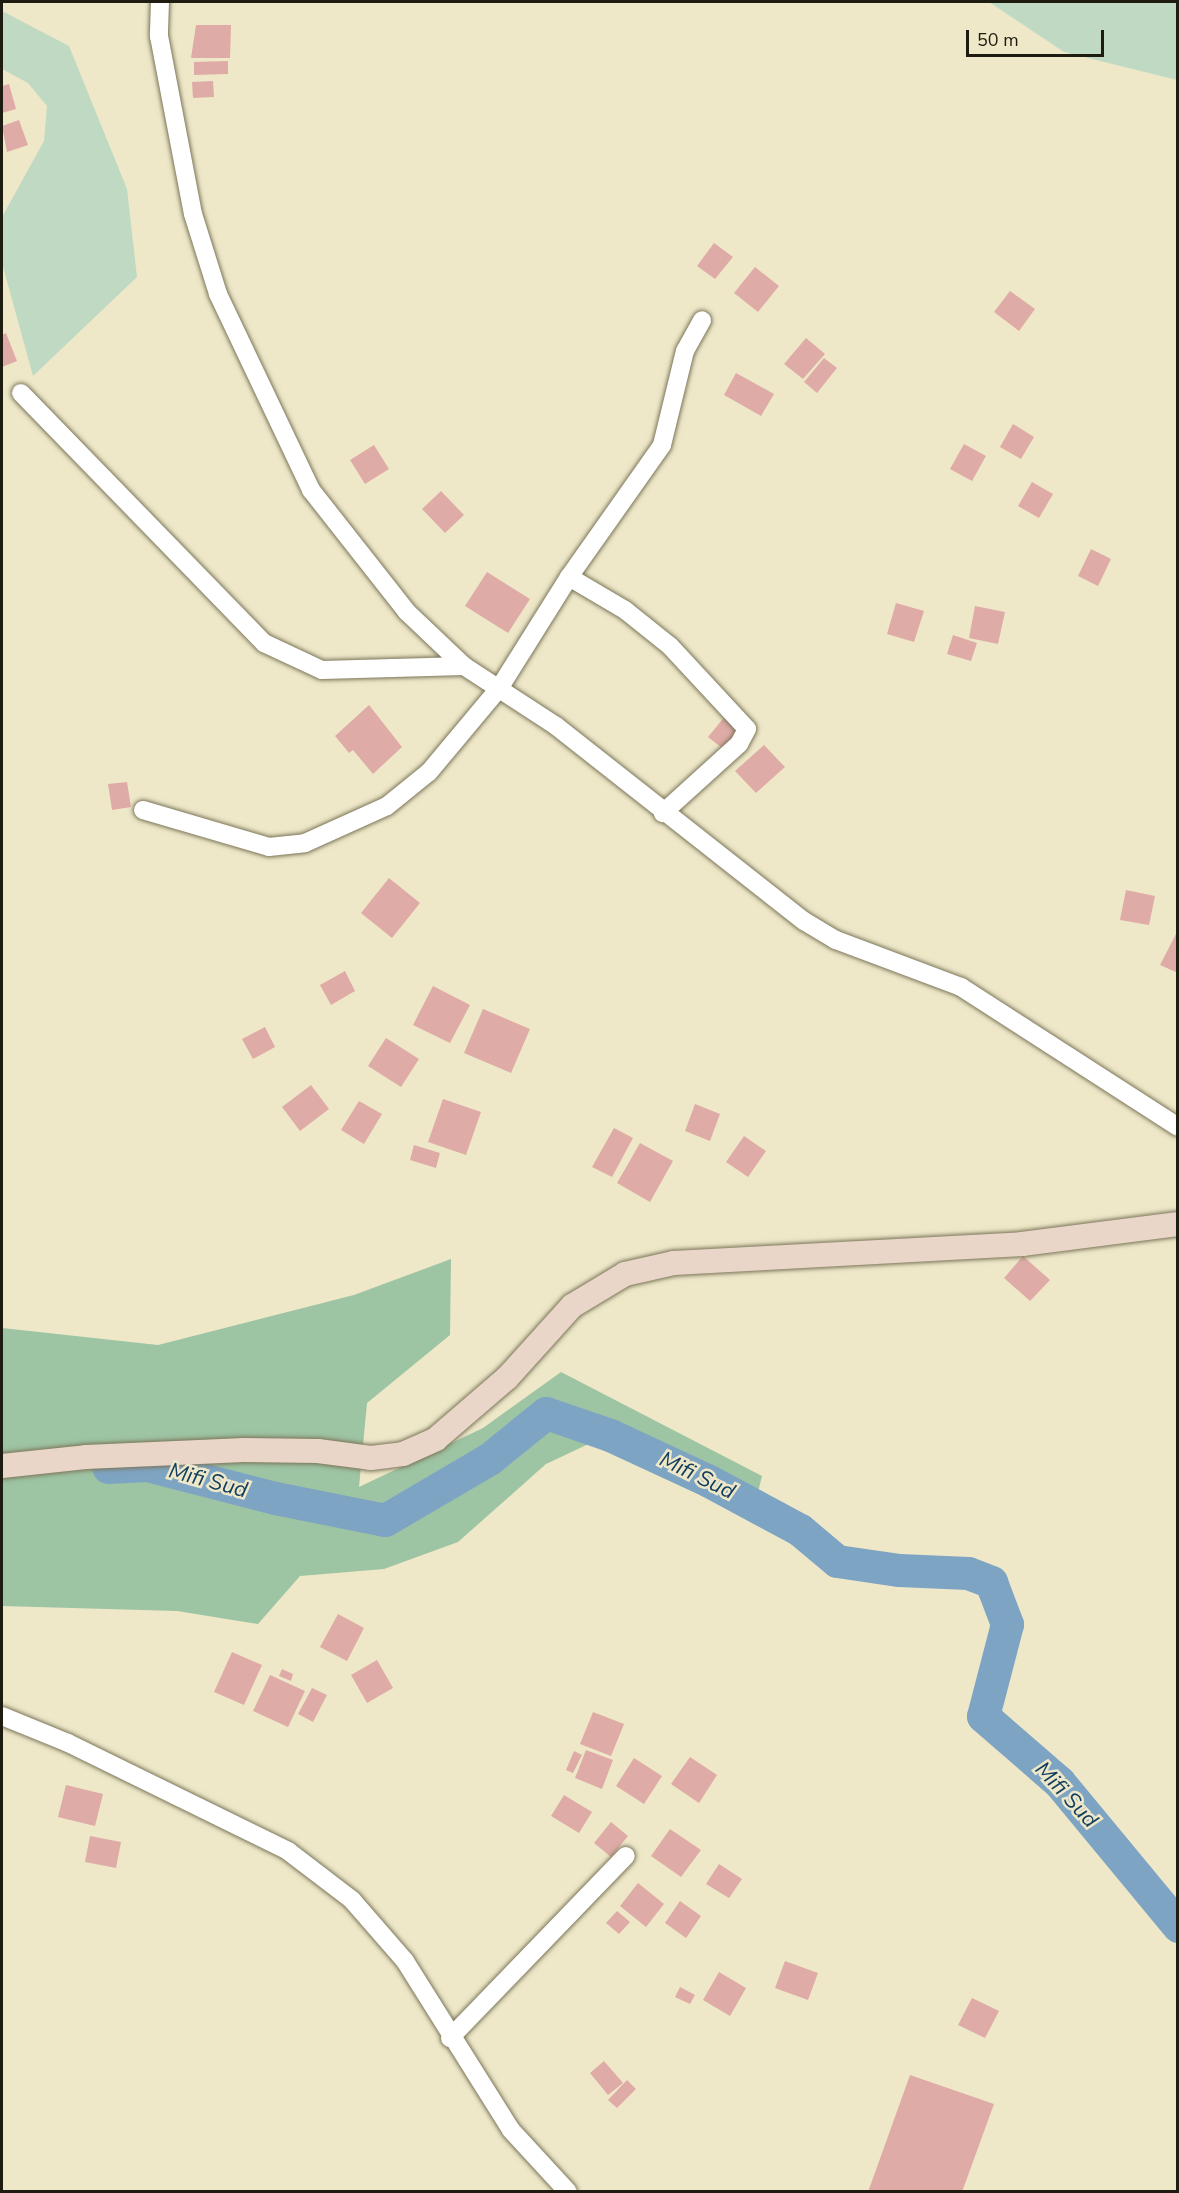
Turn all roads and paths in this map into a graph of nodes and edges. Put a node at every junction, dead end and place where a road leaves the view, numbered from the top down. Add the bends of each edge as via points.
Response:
1 (160, 2) edge
2 (702, 320) dead end
3 (21, 393) dead end
4 (569, 577) junction
5 (464, 666) junction
6 (500, 687) junction
7 (143, 810) dead end
8 (663, 813) junction
9 (1178, 1126) edge
10 (1178, 1224) edge
11 (2, 1466) edge
12 (2, 1716) edge
13 (626, 1856) dead end
14 (450, 2038) junction
15 (568, 2192) edge

1 - 5 street via 159,36 193,214 230,321 311,490 376,577
2 - 4 street via 686,351 662,445
3 - 5 street via 264,643 322,670
4 - 6 street
4 - 8 street via 625,610 670,646 747,729 739,744
5 - 6 street
6 - 7 street via 429,772 387,806 305,843 269,847
6 - 8 street
8 - 9 street via 820,930 961,987
10 - 11 street via 1022,1244 674,1263 625,1274 599,1286 572,1306 507,1378 436,1439 403,1454 371,1458 244,1450 86,1457
12 - 14 street via 68,1743 288,1851 352,1900 397,1952
13 - 14 street
14 - 15 street via 511,2130

